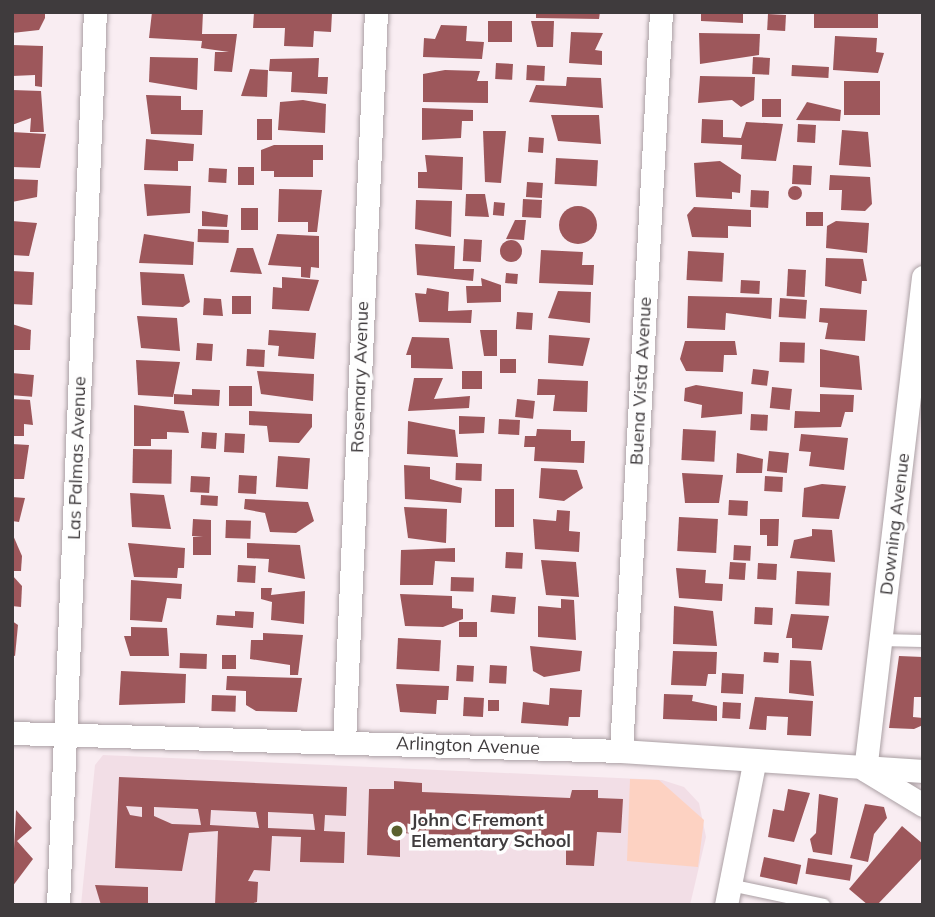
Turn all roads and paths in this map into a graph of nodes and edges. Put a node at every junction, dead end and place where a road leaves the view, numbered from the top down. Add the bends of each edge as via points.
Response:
1 (95, 12) edge
2 (376, 12) edge
3 (661, 12) edge
4 (923, 277) edge
5 (880, 640) junction
6 (923, 641) edge
7 (12, 733) edge
8 (66, 735) junction
9 (344, 742) junction
10 (621, 751) junction
11 (754, 764) junction
12 (865, 770) junction
13 (923, 771) edge
14 (923, 805) edge
15 (728, 895) edge
16 (58, 904) edge
17 (824, 905) edge

1 - 8 street, Las Palmas Avenue
2 - 9 street, Rosemary Avenue
3 - 10 street, Buena Vista Avenue
4 - 5 street, Downing Avenue
5 - 6 lane
5 - 12 street, Downing Avenue
7 - 8 street, Arlington Avenue
8 - 9 street, Arlington Avenue
8 - 16 street, Las Palmas Avenue
9 - 10 street, Arlington Avenue
10 - 11 street, Arlington Avenue
11 - 12 street, Arlington Avenue
11 - 15 street
12 - 13 street, Arlington Avenue
12 - 14 street
15 - 17 lane

